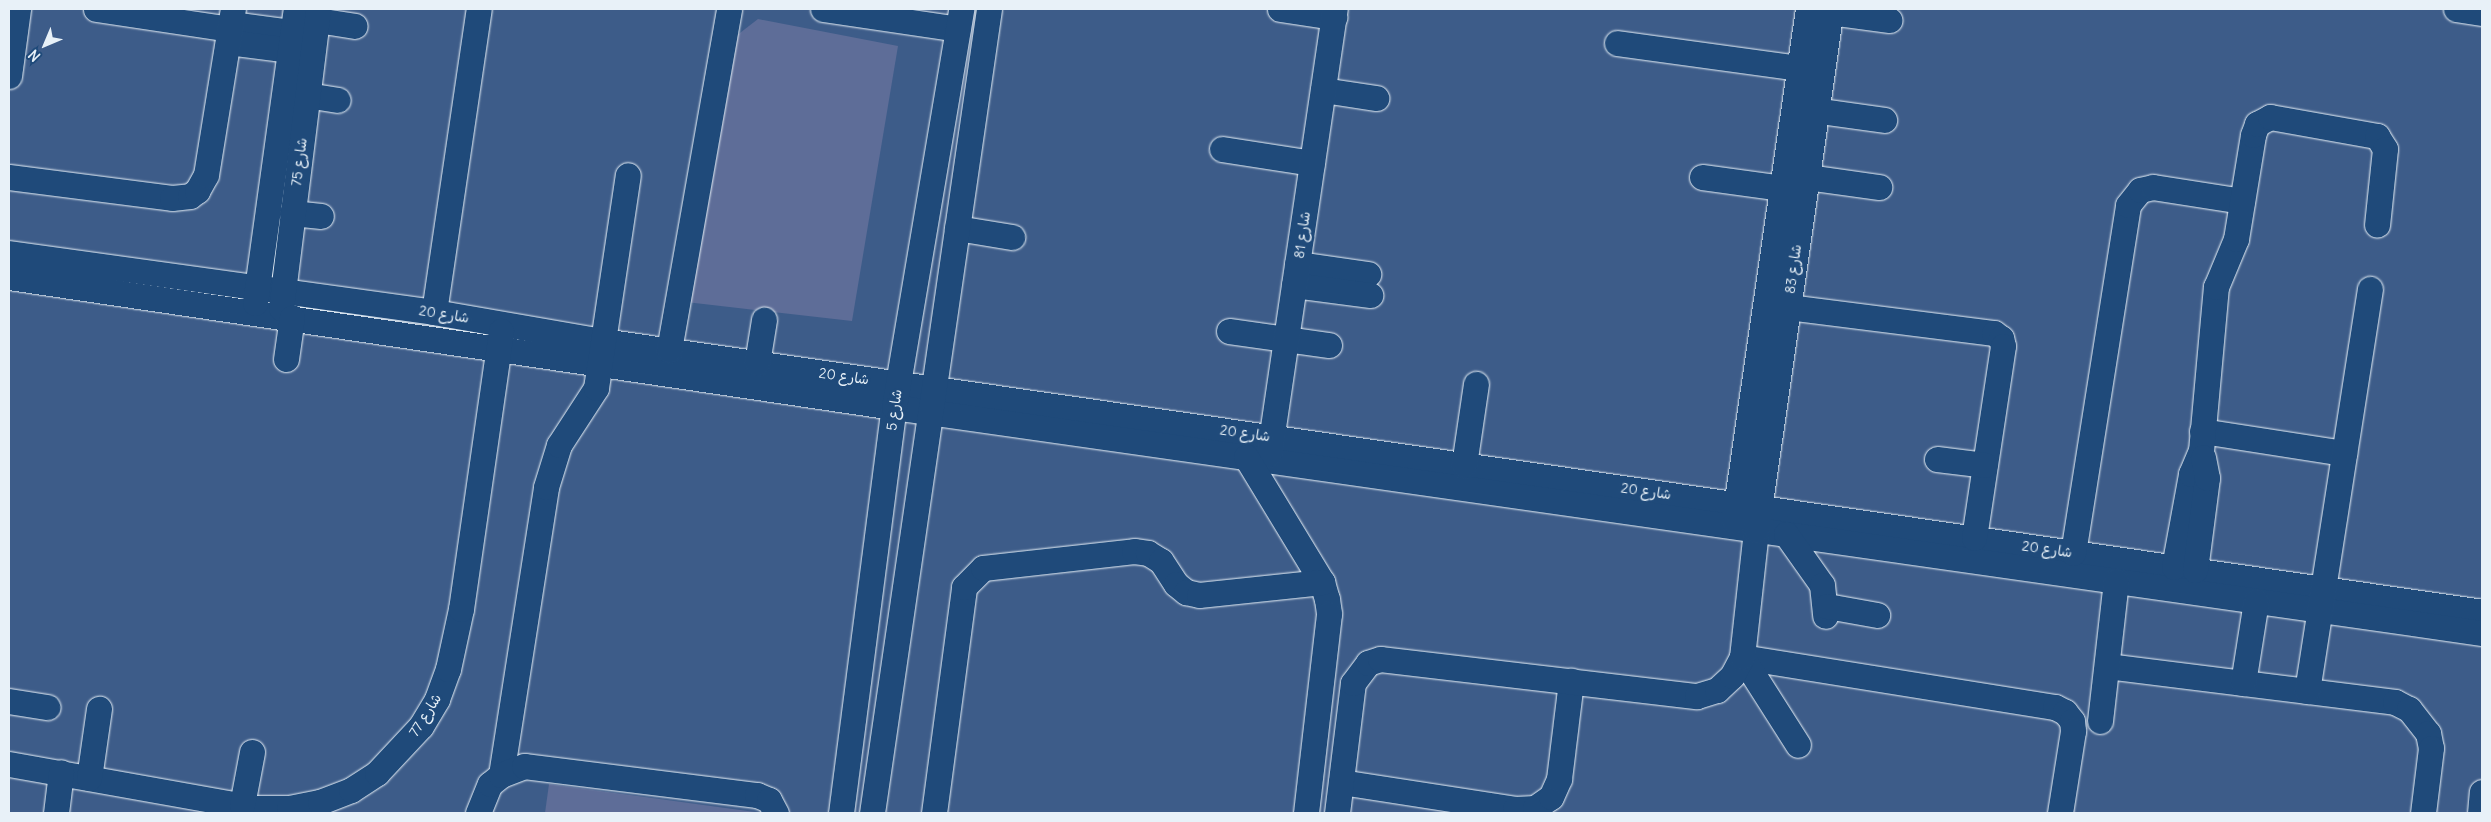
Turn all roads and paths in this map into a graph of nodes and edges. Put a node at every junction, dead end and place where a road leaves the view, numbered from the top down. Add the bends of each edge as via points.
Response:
1 (18, 9) edge
2 (96, 9) edge
3 (479, 9) edge
4 (729, 9) edge
5 (823, 9) edge
6 (989, 9) edge
7 (1280, 9) edge
8 (2456, 9) edge
9 (1823, 10) edge
10 (1334, 13) edge
11 (2482, 13) edge
12 (960, 19) edge
13 (1888, 20) dead end
14 (303, 24) edge
15 (231, 26) edge
16 (355, 26) dead end
17 (1617, 43) dead end
18 (1800, 68) junction
19 (9, 76) edge
20 (1323, 90) junction
21 (307, 95) junction
22 (1376, 98) dead end
23 (338, 100) dead end
24 (1805, 109) junction
25 (1884, 120) dead end
26 (1222, 149) dead end
27 (1312, 163) junction
28 (628, 175) dead end
29 (1702, 177) dead end
30 (1807, 177) junction
31 (9, 182) edge
32 (1879, 187) dead end
33 (1782, 188) junction
34 (2242, 201) junction
35 (292, 213) junction
36 (321, 216) dead end
37 (2377, 225) dead end
38 (957, 228) junction
39 (1012, 237) dead end
40 (9, 253) edge
41 (1296, 275) junction
42 (9, 277) edge
43 (1369, 285) dead end
44 (258, 287) junction
45 (2370, 289) dead end
46 (283, 291) junction
47 (1788, 307) junction
48 (254, 312) junction
49 (434, 312) junction
50 (286, 316) junction
51 (764, 320) dead end
52 (1229, 332) dead end
53 (501, 335) junction
54 (1286, 340) junction
55 (1329, 345) dead end
56 (669, 350) junction
57 (601, 352) junction
58 (286, 359) dead end
59 (757, 363) junction
60 (1476, 384) dead end
61 (896, 395) junction
62 (932, 400) junction
63 (2202, 441) junction
64 (1262, 452) junction
65 (2344, 453) junction
66 (1937, 459) dead end
67 (1464, 465) junction
68 (1985, 465) junction
69 (1746, 517) junction
70 (1786, 534) junction
71 (1974, 538) junction
72 (1899, 539) junction
73 (2073, 553) junction
74 (2185, 569) junction
75 (2116, 581) junction
76 (1322, 582) junction
77 (2321, 599) junction
78 (2256, 601) junction
79 (2482, 612) edge
80 (1877, 615) dead end
81 (2482, 633) edge
82 (1742, 657) junction
83 (2106, 666) junction
84 (1571, 681) junction
85 (2243, 683) junction
86 (2307, 691) junction
87 (9, 701) edge
88 (48, 707) dead end
89 (99, 710) dead end
90 (2100, 721) dead end
91 (1798, 745) dead end
92 (252, 752) dead end
93 (9, 764) edge
94 (61, 772) junction
95 (501, 774) junction
96 (89, 778) junction
97 (1341, 782) junction
98 (2482, 792) edge
99 (157, 802) edge
100 (242, 806) junction
101 (56, 813) edge
102 (478, 813) edge
103 (776, 813) edge
104 (841, 813) edge
105 (872, 813) edge
106 (934, 813) edge
107 (1306, 813) edge
108 (1337, 813) edge
109 (2060, 813) edge
110 (2423, 813) edge
111 (2480, 813) edge

1 - 19 street
2 - 15 street
3 - 49 street
4 - 56 street
5 - 12 street
6 - 38 street
7 - 10 street
8 - 11 street
9 - 13 street
9 - 18 street, شارع 83
9 - 24 street, شارع 83
10 - 20 street, شارع 81
12 - 61 street, شارع 5
14 - 15 street
14 - 16 street
14 - 21 street, شارع 75
14 - 44 street, شارع 75
15 - 31 street via 206,175 203,184 190,196 172,198
17 - 18 street
18 - 24 street, شارع 83
20 - 22 street
20 - 27 street, شارع 81
21 - 23 street
21 - 35 street, شارع 75 via 307,166
24 - 25 street
24 - 30 street, شارع 83
24 - 33 street, شارع 83
26 - 27 street
27 - 41 street, شارع 81
28 - 57 street
29 - 33 street
30 - 32 street
30 - 47 street, شارع 83
33 - 69 street, شارع 83
34 - 37 street via 2254,129 2265,118 2371,133 2382,140 2385,149
34 - 63 street via 2234,248 2216,288
34 - 73 street via 2153,187 2140,190 2128,205
35 - 36 street
35 - 46 street, شارع 75
38 - 39 street
38 - 62 street
40 - 44 street, شارع 20
41 - 43 street
41 - 54 street, شارع 81
42 - 48 street, شارع 20
44 - 46 street, شارع 20
44 - 48 street, شارع 75
45 - 65 street
46 - 49 street, شارع 20
46 - 50 street, شارع 75
47 - 68 street via 1994,333 2001,338 2003,346
47 - 69 street, شارع 83
48 - 50 street, شارع 20
49 - 53 street, شارع 20
50 - 53 street, شارع 20
50 - 58 street, شارع 75
51 - 59 street
52 - 54 street
53 - 57 street, شارع 20
53 - 100 street, شارع 77 via 461,609 448,669 437,699 421,726 400,750 351,790 320,802 289,808
54 - 55 street
54 - 64 street, شارع 81
56 - 57 street, شارع 20
56 - 59 street, شارع 20
57 - 61 street, شارع 20
57 - 95 street via 596,388 559,445 550,472
59 - 61 street, شارع 20
60 - 67 street
61 - 62 street, شارع 20
61 - 104 street, شارع 5
62 - 64 street, شارع 20
62 - 64 street, شارع 20
62 - 105 street
63 - 65 street
63 - 74 street via 2207,478
64 - 67 street, شارع 20
64 - 69 street, شارع 20
64 - 76 street
65 - 77 street
66 - 68 street
67 - 69 street, شارع 20
68 - 71 street
69 - 70 street, شارع 20
69 - 72 street, شارع 20
69 - 82 street
70 - 72 street, شارع 20
70 - 80 street via 1822,585 1826,611
71 - 72 street, شارع 20
71 - 73 street, شارع 20
72 - 75 street, شارع 20
73 - 74 street, شارع 20
74 - 77 street, شارع 20
75 - 78 street, شارع 20
75 - 83 street
76 - 106 street via 1199,594 1186,592 1176,584 1161,561 1148,553 1134,551 983,568 964,587
76 - 107 street via 1329,614
77 - 78 street, شارع 20
77 - 79 street, شارع 20
77 - 81 street, شارع 20
77 - 86 street
78 - 85 street
82 - 84 street via 1732,676 1717,690 1697,696
82 - 91 street
82 - 109 street via 2055,707 2072,720
83 - 85 street
83 - 90 street
84 - 97 street via 1380,659 1368,663 1358,671 1352,683
84 - 97 street via 1559,779 1551,797 1535,808 1515,809
85 - 86 street
86 - 110 street via 2395,702 2420,720 2431,748
87 - 88 street
89 - 96 street
92 - 100 street
93 - 94 street, شارع 77
94 - 96 street, شارع 77
94 - 101 street
95 - 102 street via 482,797
95 - 103 street via 524,766 757,795 769,800
96 - 99 street, شارع 77
97 - 108 street
98 - 111 street
99 - 100 street, شارع 77

